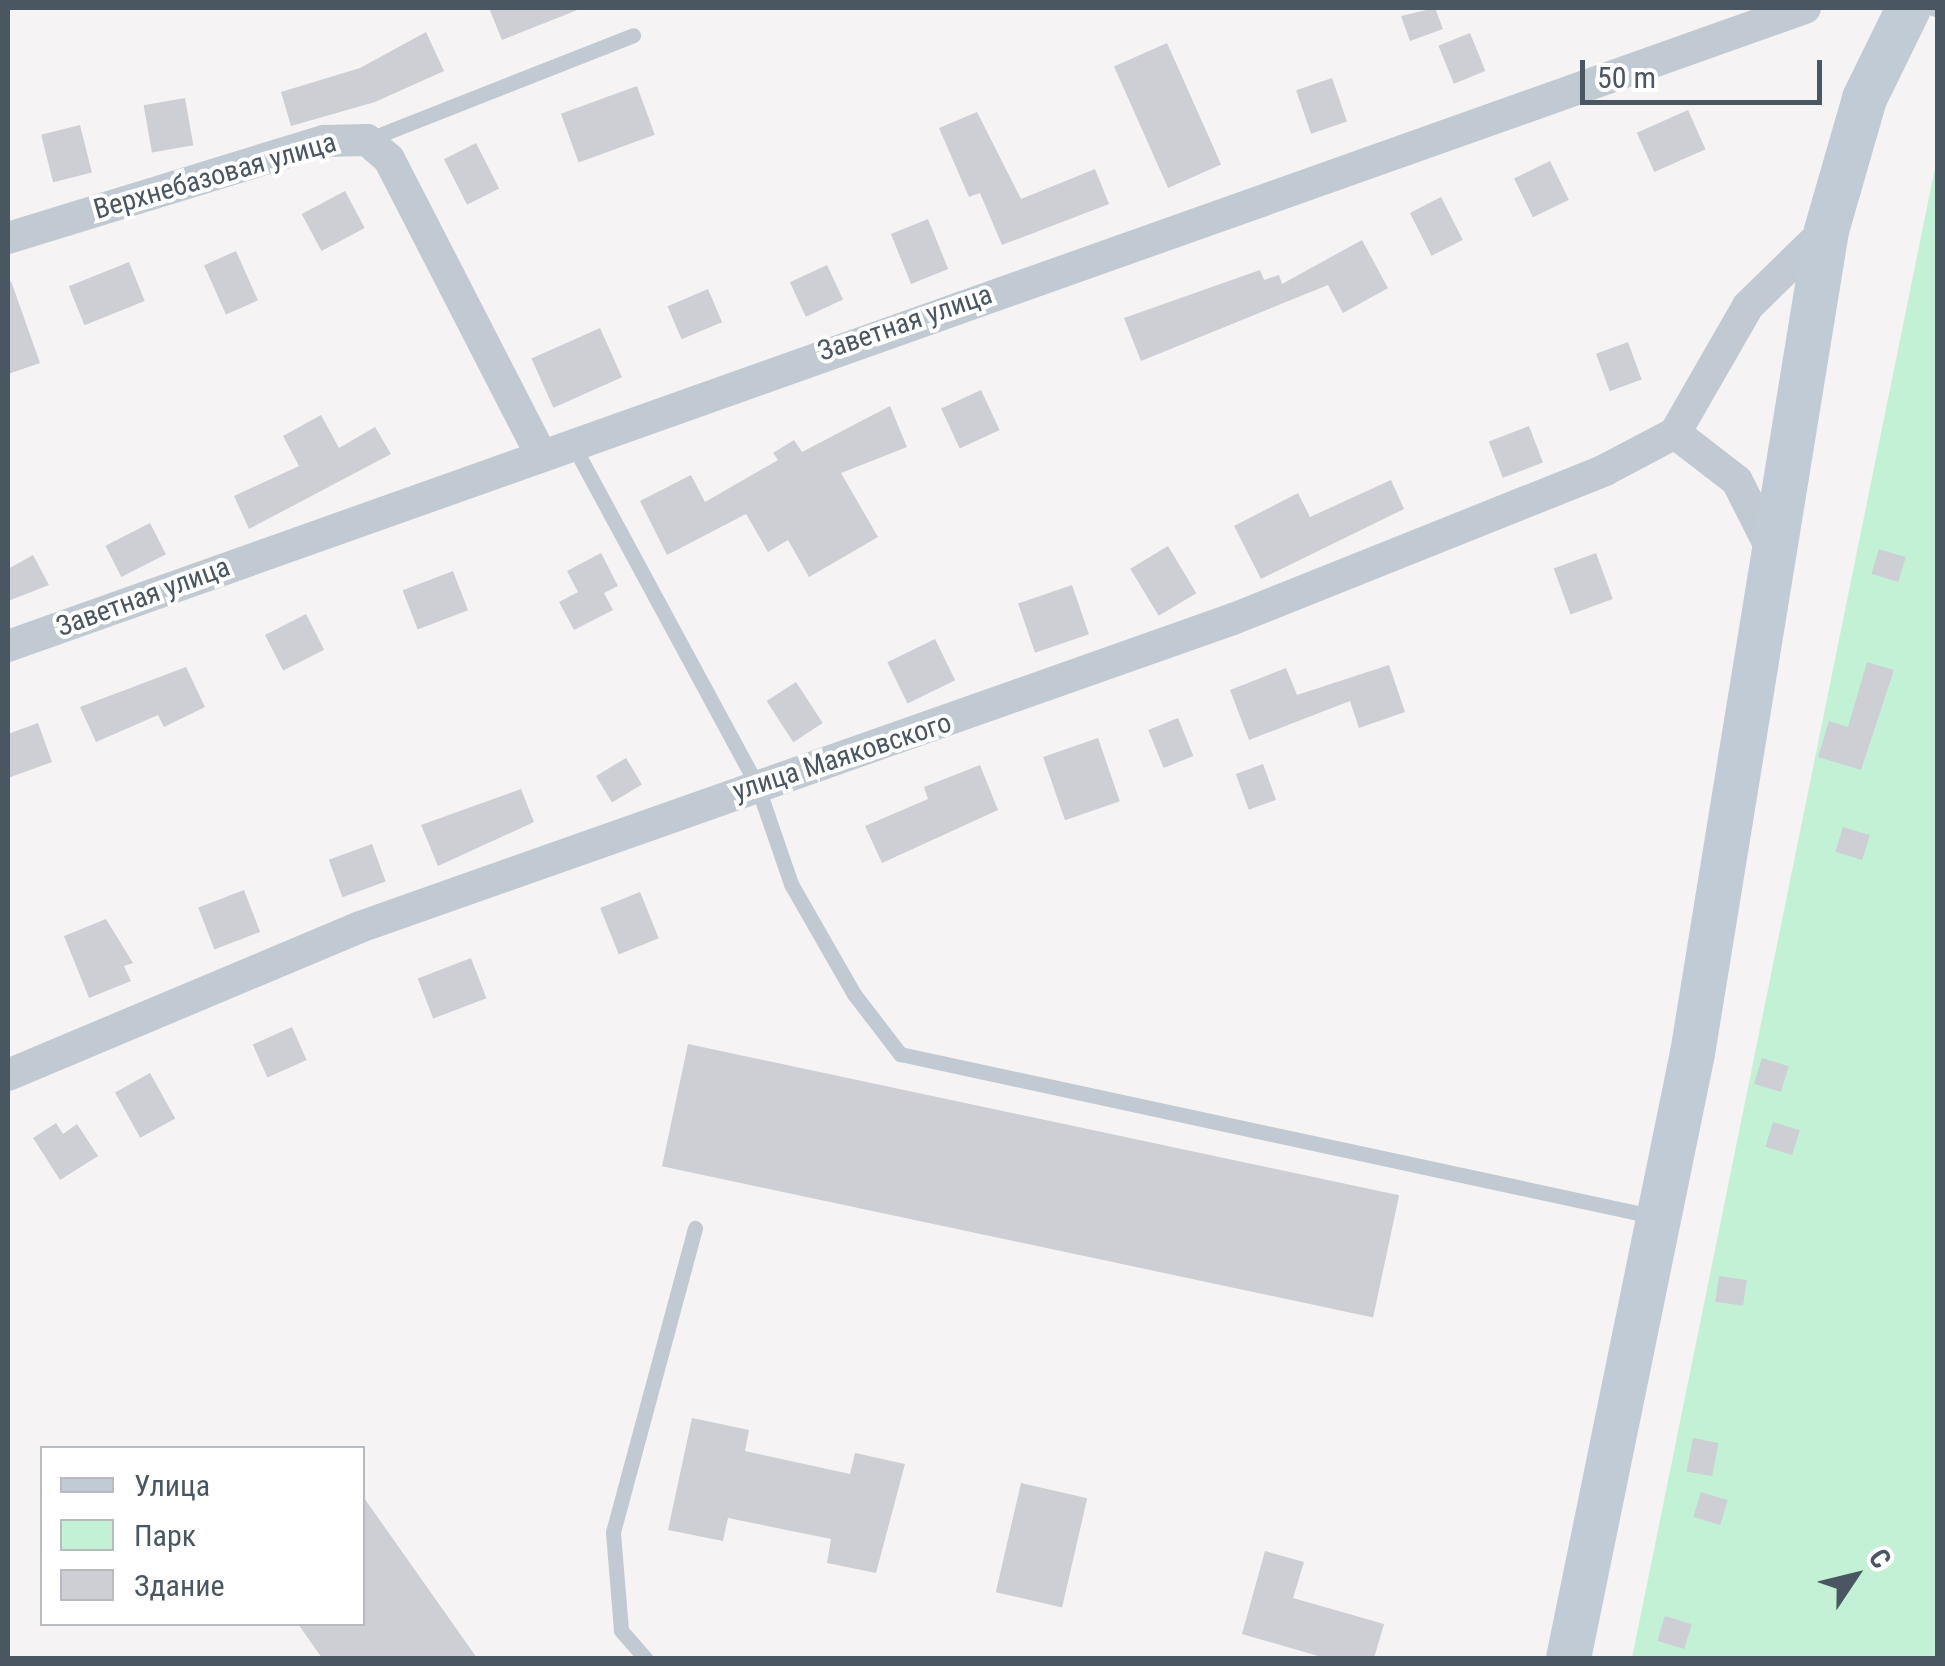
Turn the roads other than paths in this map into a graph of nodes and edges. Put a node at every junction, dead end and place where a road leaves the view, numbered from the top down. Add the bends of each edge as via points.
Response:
1 (1805, 8) edge
2 (1908, 8) edge
3 (633, 35) dead end
4 (367, 140) junction
5 (1826, 230) junction
6 (8, 238) edge
7 (1675, 433) junction
8 (571, 441) junction
9 (539, 451) junction
10 (1775, 556) junction
11 (8, 646) edge
12 (758, 785) junction
13 (8, 1075) edge
14 (1661, 1218) junction
15 (695, 1228) dead end
16 (645, 1658) edge
17 (1568, 1658) edge

1 - 8 street, Заветная улица
2 - 5 street via 1864,98
3 - 4 lane
4 - 6 street, Верхнебазовая улица via 324,141
4 - 9 street, Верхнебазовая улица via 389,159
5 - 7 street via 1748,306
5 - 10 street
7 - 10 street via 1737,481
7 - 12 street, улица Маяковского via 1605,470 1232,619
8 - 9 street, Заветная улица
8 - 12 lane
9 - 11 street, Заветная улица
10 - 14 street
12 - 13 street, улица Маяковского via 360,927
12 - 14 lane via 792,884 854,994 900,1054
14 - 17 street
15 - 16 lane via 613,1532 621,1630

